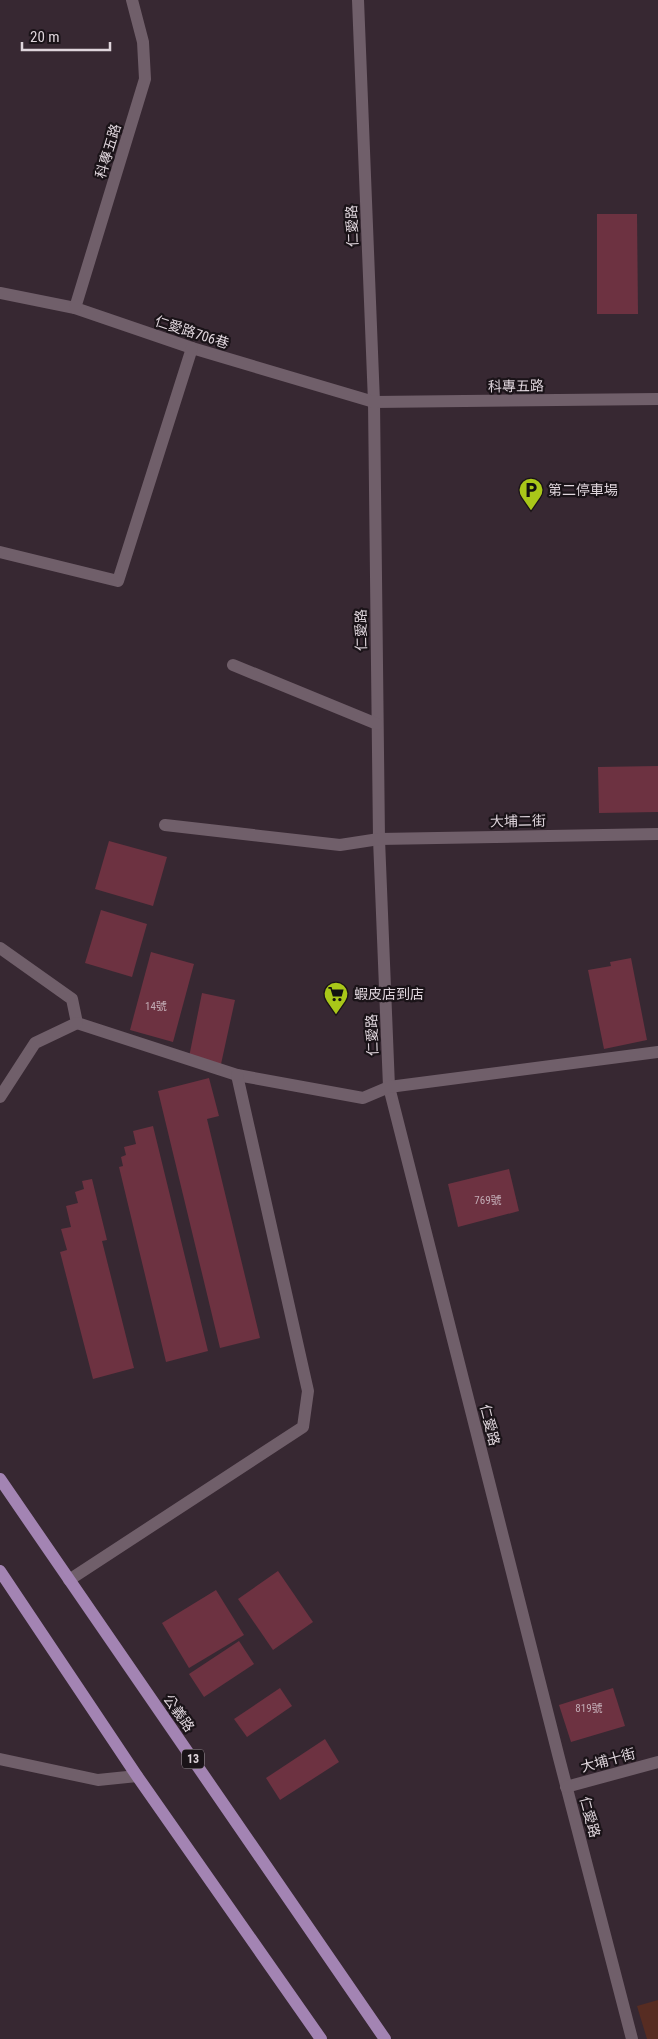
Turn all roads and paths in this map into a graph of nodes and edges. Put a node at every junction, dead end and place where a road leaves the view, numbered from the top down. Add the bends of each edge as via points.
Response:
1 (132, 0) edge
2 (358, 0) edge
3 (0, 293) edge
4 (75, 308) junction
5 (192, 348) junction
6 (658, 399) edge
7 (374, 402) junction
8 (0, 552) edge
9 (233, 665) dead end
10 (378, 724) junction
11 (165, 824) dead end
12 (658, 834) edge
13 (379, 838) junction
14 (0, 948) edge
15 (77, 1023) junction
16 (658, 1052) edge
17 (237, 1075) junction
18 (389, 1087) junction
19 (0, 1097) edge
20 (0, 1479) edge
21 (0, 1571) edge
22 (69, 1580) junction
23 (0, 1759) edge
24 (658, 1762) edge
25 (137, 1776) junction
26 (566, 1787) junction
27 (321, 2039) edge
28 (385, 2039) edge
29 (632, 2039) edge

1 - 4 street, 科專五路 via 143,42 145,79
2 - 7 street, 仁愛路
3 - 4 street, 仁愛路706巷
4 - 5 street, 仁愛路706巷
5 - 7 street, 仁愛路706巷
5 - 8 street via 118,581
6 - 7 street, 科專五路
7 - 10 street, 仁愛路
9 - 10 street
10 - 13 street, 仁愛路
11 - 13 street, 大埔二街 via 340,845
12 - 13 street, 大埔二街
13 - 18 street, 仁愛路
14 - 15 street via 72,999
15 - 17 street
15 - 19 street via 35,1043
16 - 18 street
17 - 18 street via 363,1098
17 - 22 street via 308,1391 304,1427
18 - 26 street, 仁愛路
20 - 22 main road, 公義路 / 13
21 - 25 main road
22 - 28 main road, 公義路 / 13
23 - 25 street via 98,1780
24 - 26 street, 大埔十街
25 - 27 main road
26 - 29 street, 仁愛路

